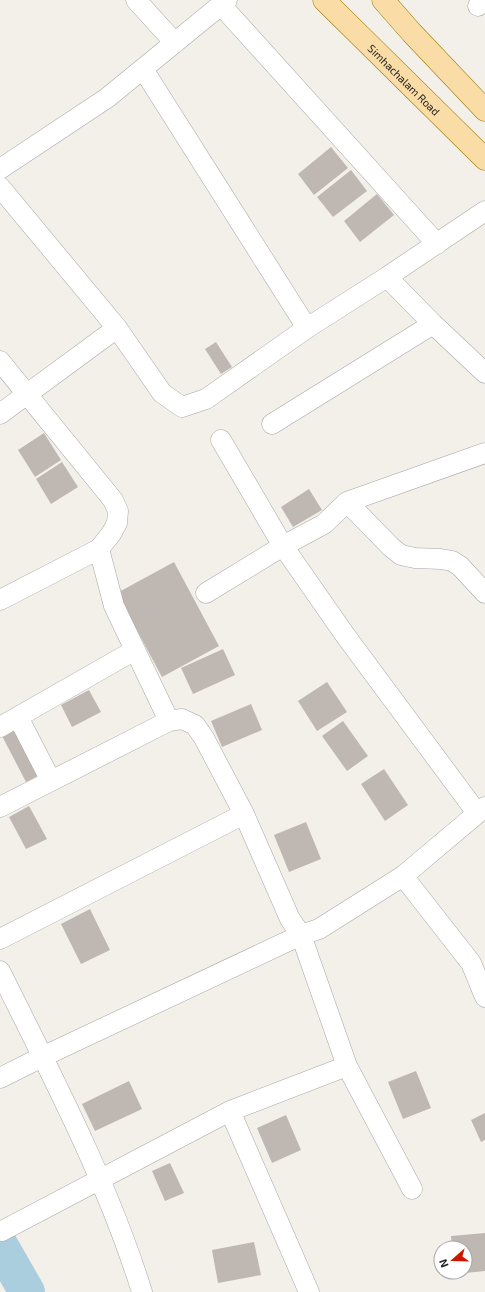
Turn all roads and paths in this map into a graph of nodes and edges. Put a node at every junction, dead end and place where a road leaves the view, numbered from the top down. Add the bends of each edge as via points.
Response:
1 (136, 0) edge
2 (324, 0) edge
3 (383, 0) edge
4 (224, 3) edge
5 (175, 43) junction
6 (143, 69) junction
7 (485, 110) edge
8 (485, 160) edge
9 (0, 169) edge
10 (0, 187) edge
11 (485, 211) edge
12 (437, 244) junction
13 (387, 277) junction
14 (433, 324) junction
15 (117, 328) junction
16 (307, 328) junction
17 (0, 361) edge
18 (485, 373) edge
19 (27, 395) junction
20 (0, 414) edge
21 (272, 424) dead end
22 (221, 440) dead end
23 (485, 453) edge
24 (347, 502) junction
25 (283, 546) junction
26 (99, 549) junction
27 (206, 593) dead end
28 (485, 593) edge
29 (0, 600) edge
30 (135, 650) junction
31 (18, 716) junction
32 (169, 721) junction
33 (0, 727) edge
34 (51, 781) junction
35 (0, 807) edge
36 (481, 810) edge
37 (244, 814) junction
38 (403, 876) junction
39 (300, 934) junction
40 (0, 939) edge
41 (0, 972) edge
42 (485, 997) edge
43 (42, 1057) junction
44 (347, 1066) junction
45 (0, 1078) edge
46 (230, 1110) junction
47 (100, 1179) junction
48 (412, 1189) dead end
49 (2, 1231) dead end
50 (142, 1292) edge
51 (309, 1292) edge

1 - 5 street
2 - 8 main road, Simhachalam Road
3 - 7 main road
4 - 5 street
4 - 12 street
5 - 6 street
6 - 9 street via 107,98
6 - 16 street
10 - 15 street
11 - 12 street
12 - 13 street
13 - 14 street
13 - 16 street
14 - 18 street
14 - 21 street
15 - 16 street via 162,393 182,407 206,399
15 - 19 street
17 - 19 street
19 - 20 street
19 - 26 street via 113,500 118,511 117,522
22 - 25 street
23 - 24 street
24 - 25 street via 324,524
24 - 28 street via 391,548 401,555 452,561
25 - 27 street
25 - 36 street via 345,635
26 - 29 street
26 - 30 street via 114,606
30 - 31 street
30 - 32 street
31 - 33 street
31 - 34 street
32 - 34 street
32 - 37 street via 182,719 195,725
34 - 35 street
36 - 38 street
37 - 39 street via 290,919
37 - 40 street
38 - 39 street via 319,928
38 - 42 street via 471,962
39 - 43 street
39 - 44 street
41 - 43 street
43 - 45 street
43 - 47 street
44 - 46 street
44 - 48 street
46 - 47 street
46 - 51 street
47 - 49 street
47 - 50 street

